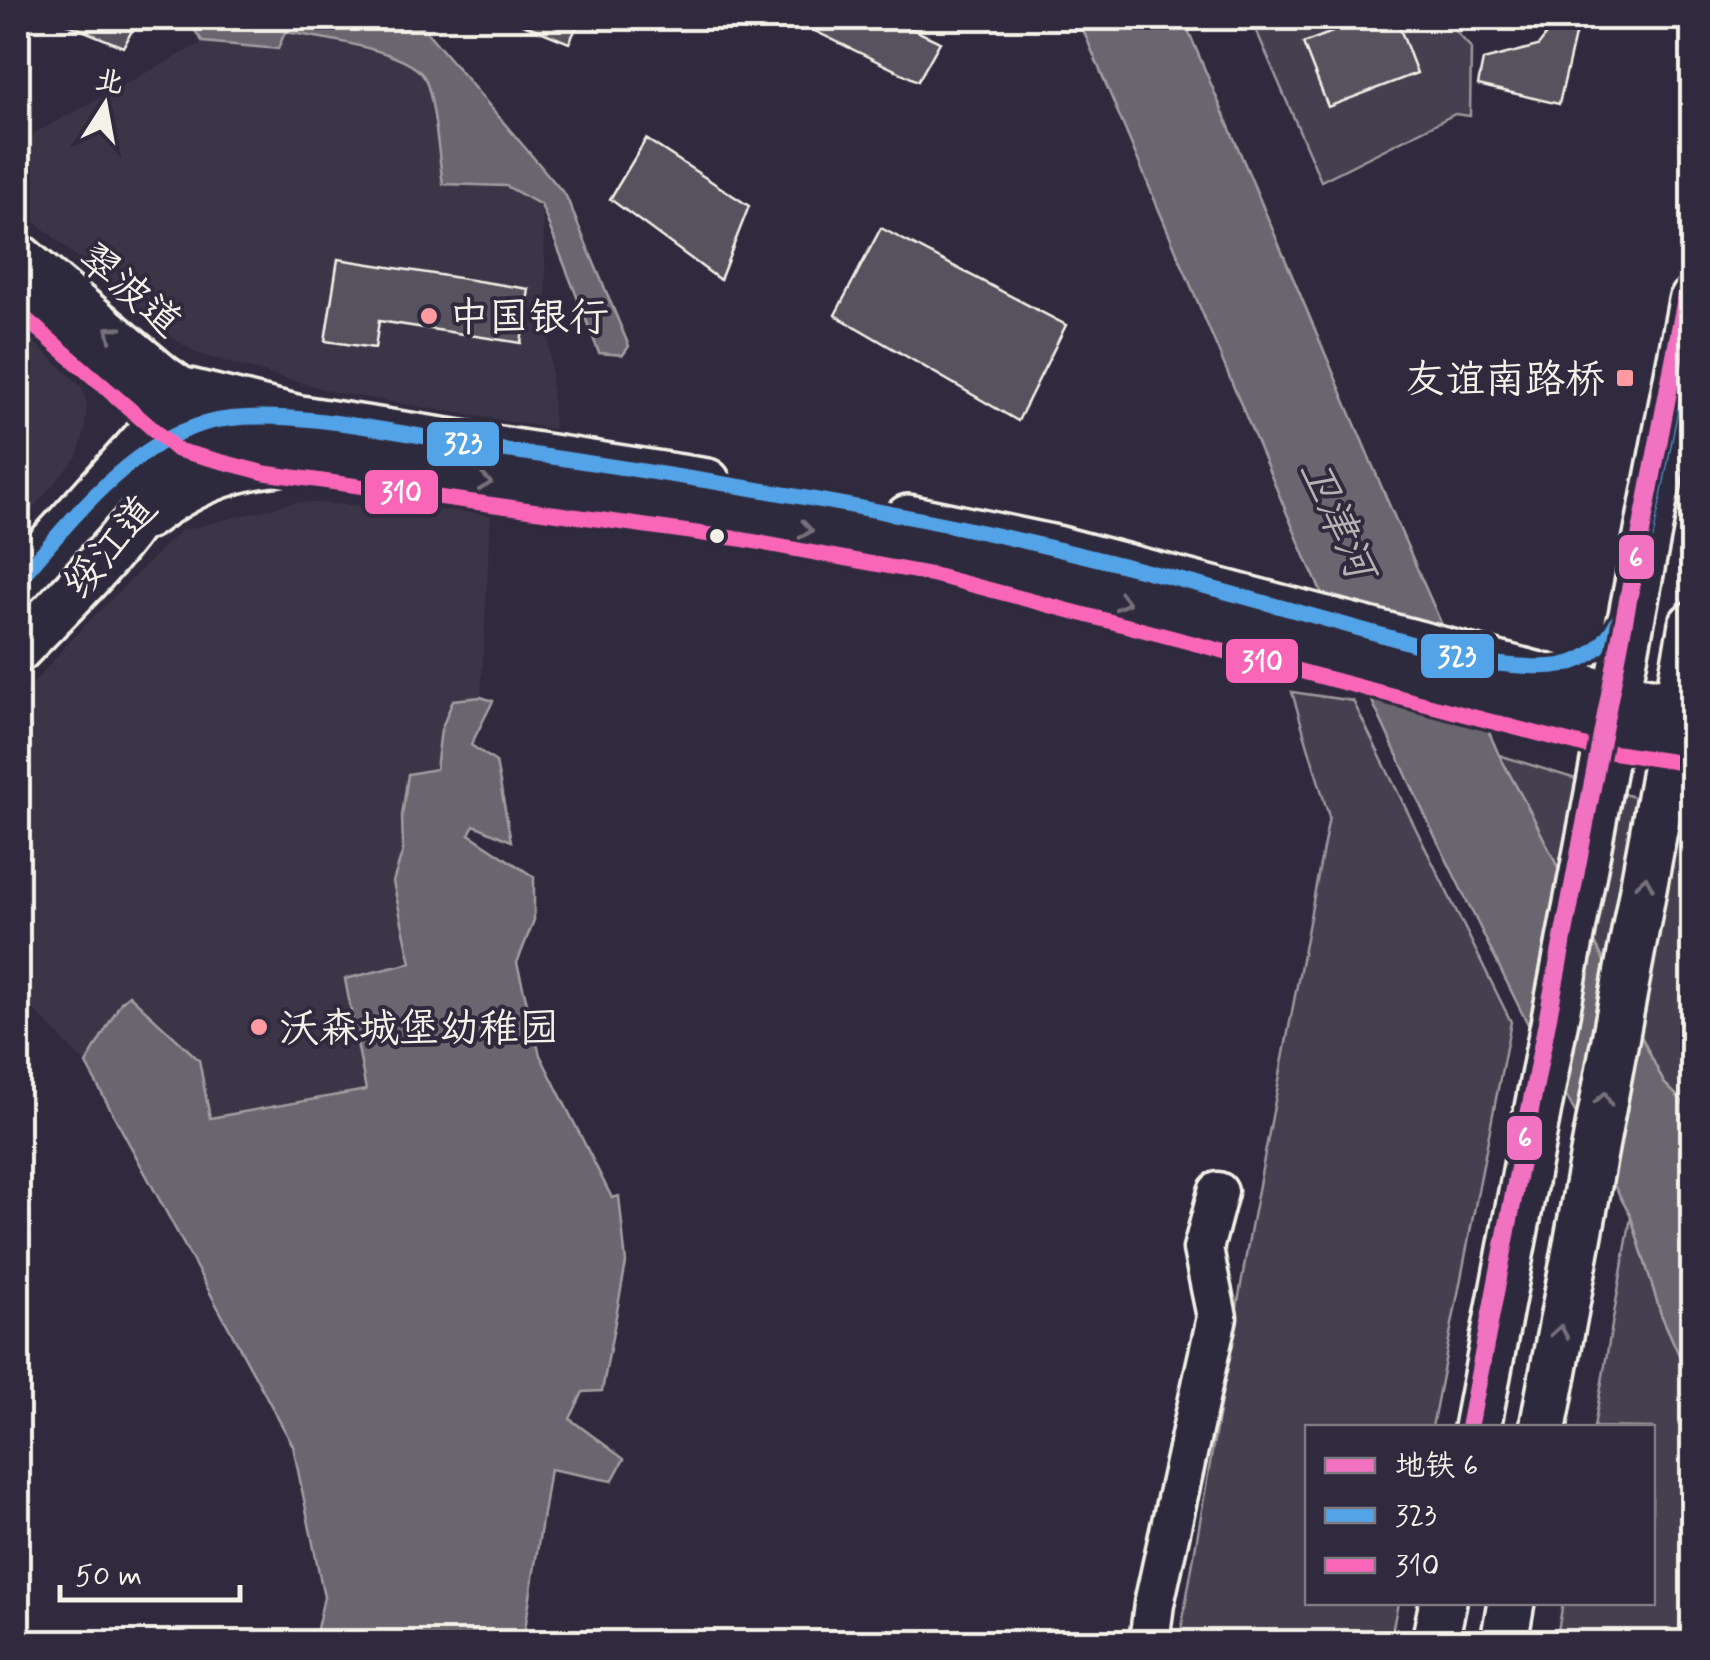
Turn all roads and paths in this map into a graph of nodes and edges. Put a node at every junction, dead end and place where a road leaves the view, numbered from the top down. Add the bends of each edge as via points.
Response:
1 (18, 252) edge
2 (18, 286) edge
3 (1692, 301) edge
4 (178, 413) junction
5 (310, 439) junction
6 (136, 523) junction
7 (1639, 574) junction
8 (18, 580) edge
9 (1692, 604) edge
10 (1692, 625) edge
11 (1306, 632) junction
12 (18, 649) edge
13 (1478, 662) junction
14 (1612, 714) junction
15 (1683, 725) edge
16 (1218, 1192) dead end
17 (1478, 1425) edge
18 (1544, 1425) edge
19 (1442, 1605) edge
20 (1510, 1605) edge
21 (1149, 1642) edge
22 (1435, 1642) edge
23 (1504, 1642) edge

4 -> 1 street, 翠波道 via 162,374
2 - 4 street, 翠波道
3 - 7 main road
4 - 5 main road via 268,453
4 - 6 main road, 绥江道 via 162,479
4 - 8 main road, 绥江道
5 - 6 main road via 261,464 222,472
5 - 11 main road via 938,554
6 - 12 main road, 绥江道
7 - 13 main road via 1611,633 1584,659 1552,668
7 - 14 main road
9 - 14 main road via 1660,660
10 - 15 main road
11 - 13 main road
11 - 14 main road via 1498,701
13 - 14 main road
14 - 15 main road
14 - 17 main road
18 -> 15 main road
16 - 21 street via 1203,1249 1217,1318
19 - 22 main road
20 - 23 main road

